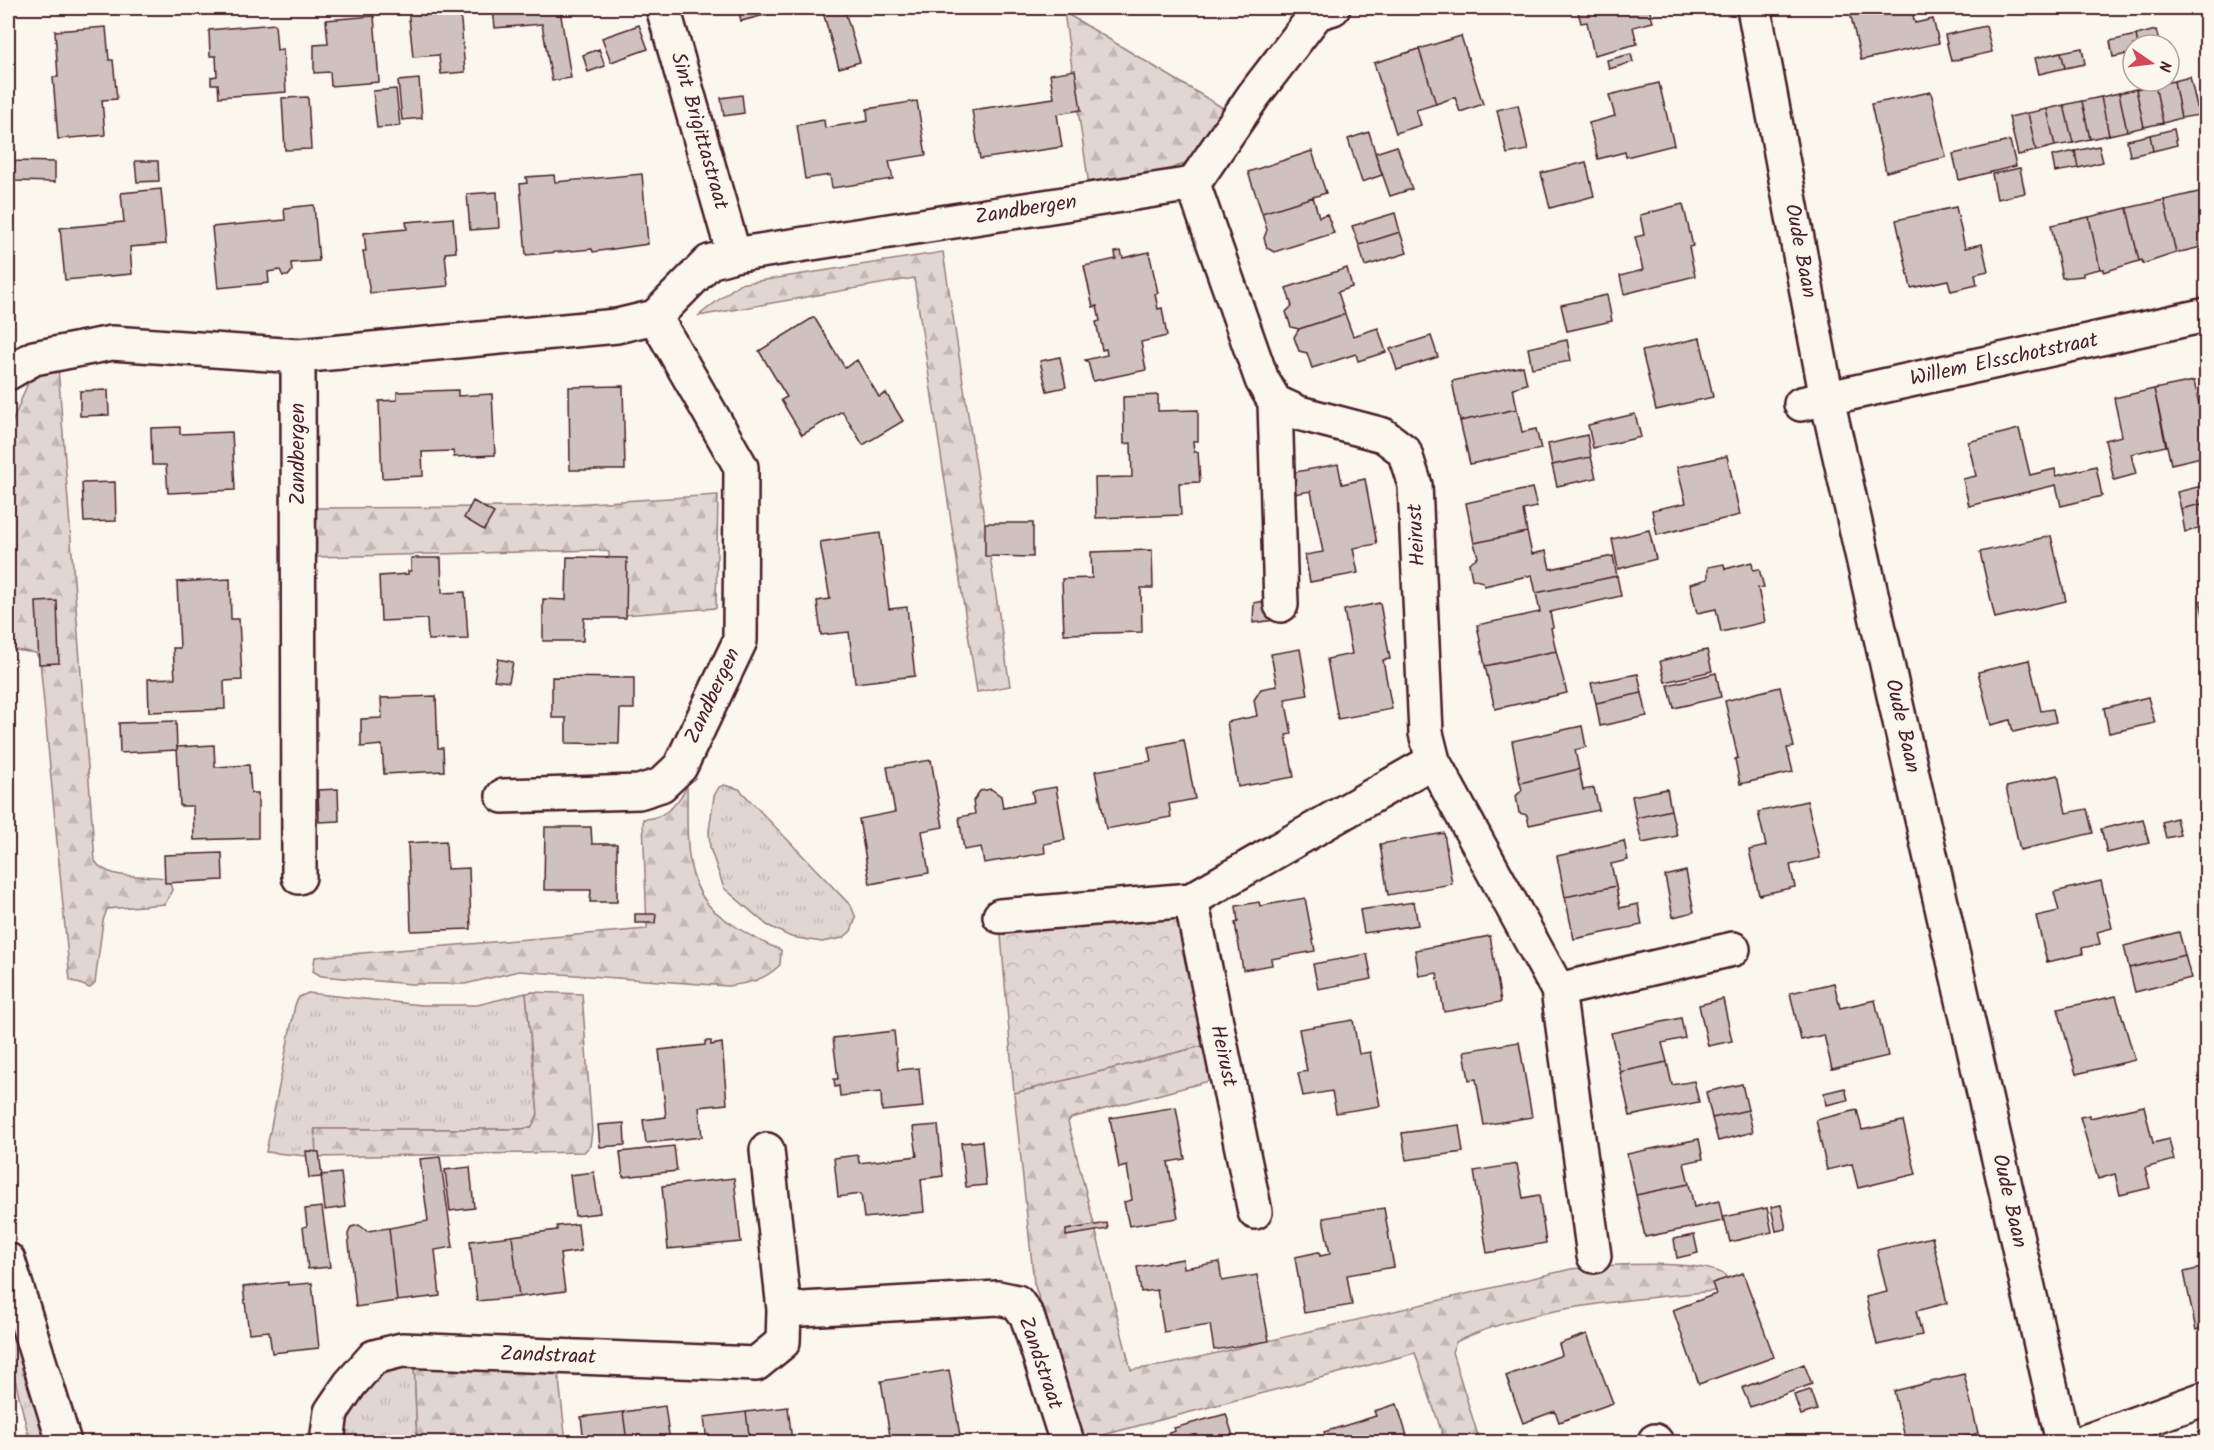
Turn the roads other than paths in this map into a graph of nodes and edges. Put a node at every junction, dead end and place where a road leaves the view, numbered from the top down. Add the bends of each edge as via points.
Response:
1 (663, 8) edge
2 (1754, 8) edge
3 (1322, 9) edge
4 (1193, 184) junction
5 (734, 255) junction
6 (2206, 315) edge
7 (655, 317) junction
8 (298, 356) junction
9 (8, 373) edge
10 (1814, 401) junction
11 (1275, 402) junction
12 (1281, 605) dead end
13 (1433, 761) junction
14 (503, 796) dead end
15 (299, 877) dead end
16 (1191, 900) junction
17 (999, 916) dead end
18 (1733, 949) dead end
19 (1558, 990) junction
20 (767, 1150) dead end
21 (1255, 1212) dead end
22 (1594, 1256) dead end
23 (8, 1260) edge
24 (784, 1310) junction
25 (2206, 1398) edge
26 (64, 1443) edge
27 (327, 1443) edge
28 (1067, 1443) edge
29 (2063, 1443) edge
30 (2084, 1443) edge

1 - 5 main road, Sint Brigittastraat
2 - 10 main road, Oude Baan
3 - 4 main road via 1254,95
4 - 5 main road, Zandbergen
4 - 11 main road via 1262,380
5 - 7 main road, Zandbergen via 709,262
6 - 10 main road, Willem Elsschotstraat
7 - 8 main road via 617,326
7 - 14 main road, Zandbergen via 741,467 740,641 680,767 661,785 639,792
8 - 9 main road via 112,343 34,358
8 - 15 main road, Zandbergen
10 - 29 main road, Oude Baan
11 - 12 main road
11 - 13 main road, Heirust via 1299,413 1383,435 1404,451 1415,484 1426,733
13 - 16 main road
13 - 19 main road, Heirust
16 - 17 main road
16 - 21 main road, Heirust
18 - 19 main road
19 - 22 main road, Heirust
20 - 24 main road, Zandstraat
23 - 26 main road
24 - 27 main road, Zandstraat via 783,1342 756,1364 402,1350 374,1357 331,1412
24 - 28 main road, Zandstraat via 998,1298 1017,1302 1027,1316
25 - 30 main road

